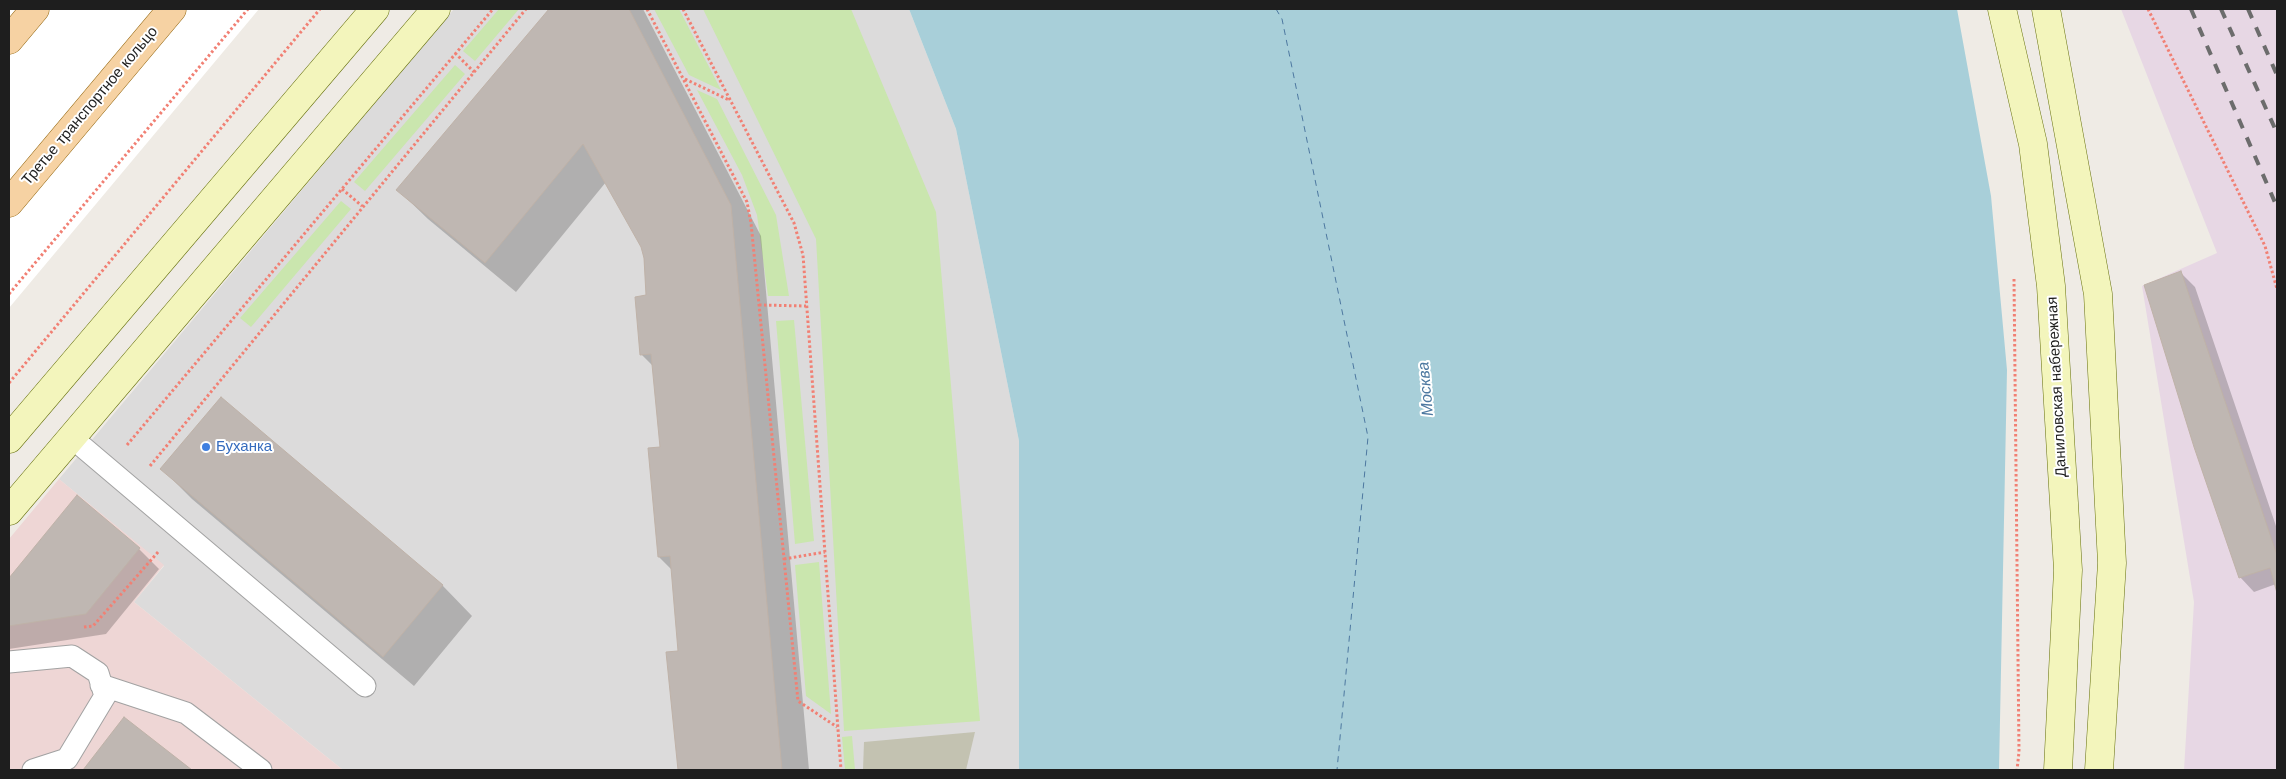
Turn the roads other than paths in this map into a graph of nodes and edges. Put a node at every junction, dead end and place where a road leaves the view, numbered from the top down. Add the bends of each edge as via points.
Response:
1 (35, 9) edge
2 (172, 9) edge
3 (375, 9) edge
4 (436, 9) edge
5 (2002, 9) edge
6 (2046, 9) edge
7 (9, 40) edge
8 (9, 203) edge
9 (72, 437) junction
10 (9, 440) edge
11 (9, 511) edge
12 (9, 662) edge
13 (101, 684) junction
14 (365, 686) dead end
15 (33, 770) edge
16 (261, 770) edge
17 (2058, 770) edge
18 (2099, 770) edge

1 - 7 main road
2 - 8 main road, Третье транспортное кольцо
3 - 10 main road
4 - 9 main road
5 - 17 main road, Даниловская набережная via 2033,144 2051,286 2068,570
6 - 18 main road via 2098,294 2112,563
9 - 11 main road
9 - 14 lane
12 - 13 lane via 72,656 98,673
13 - 15 lane via 105,696 67,760
13 - 16 lane via 186,713

